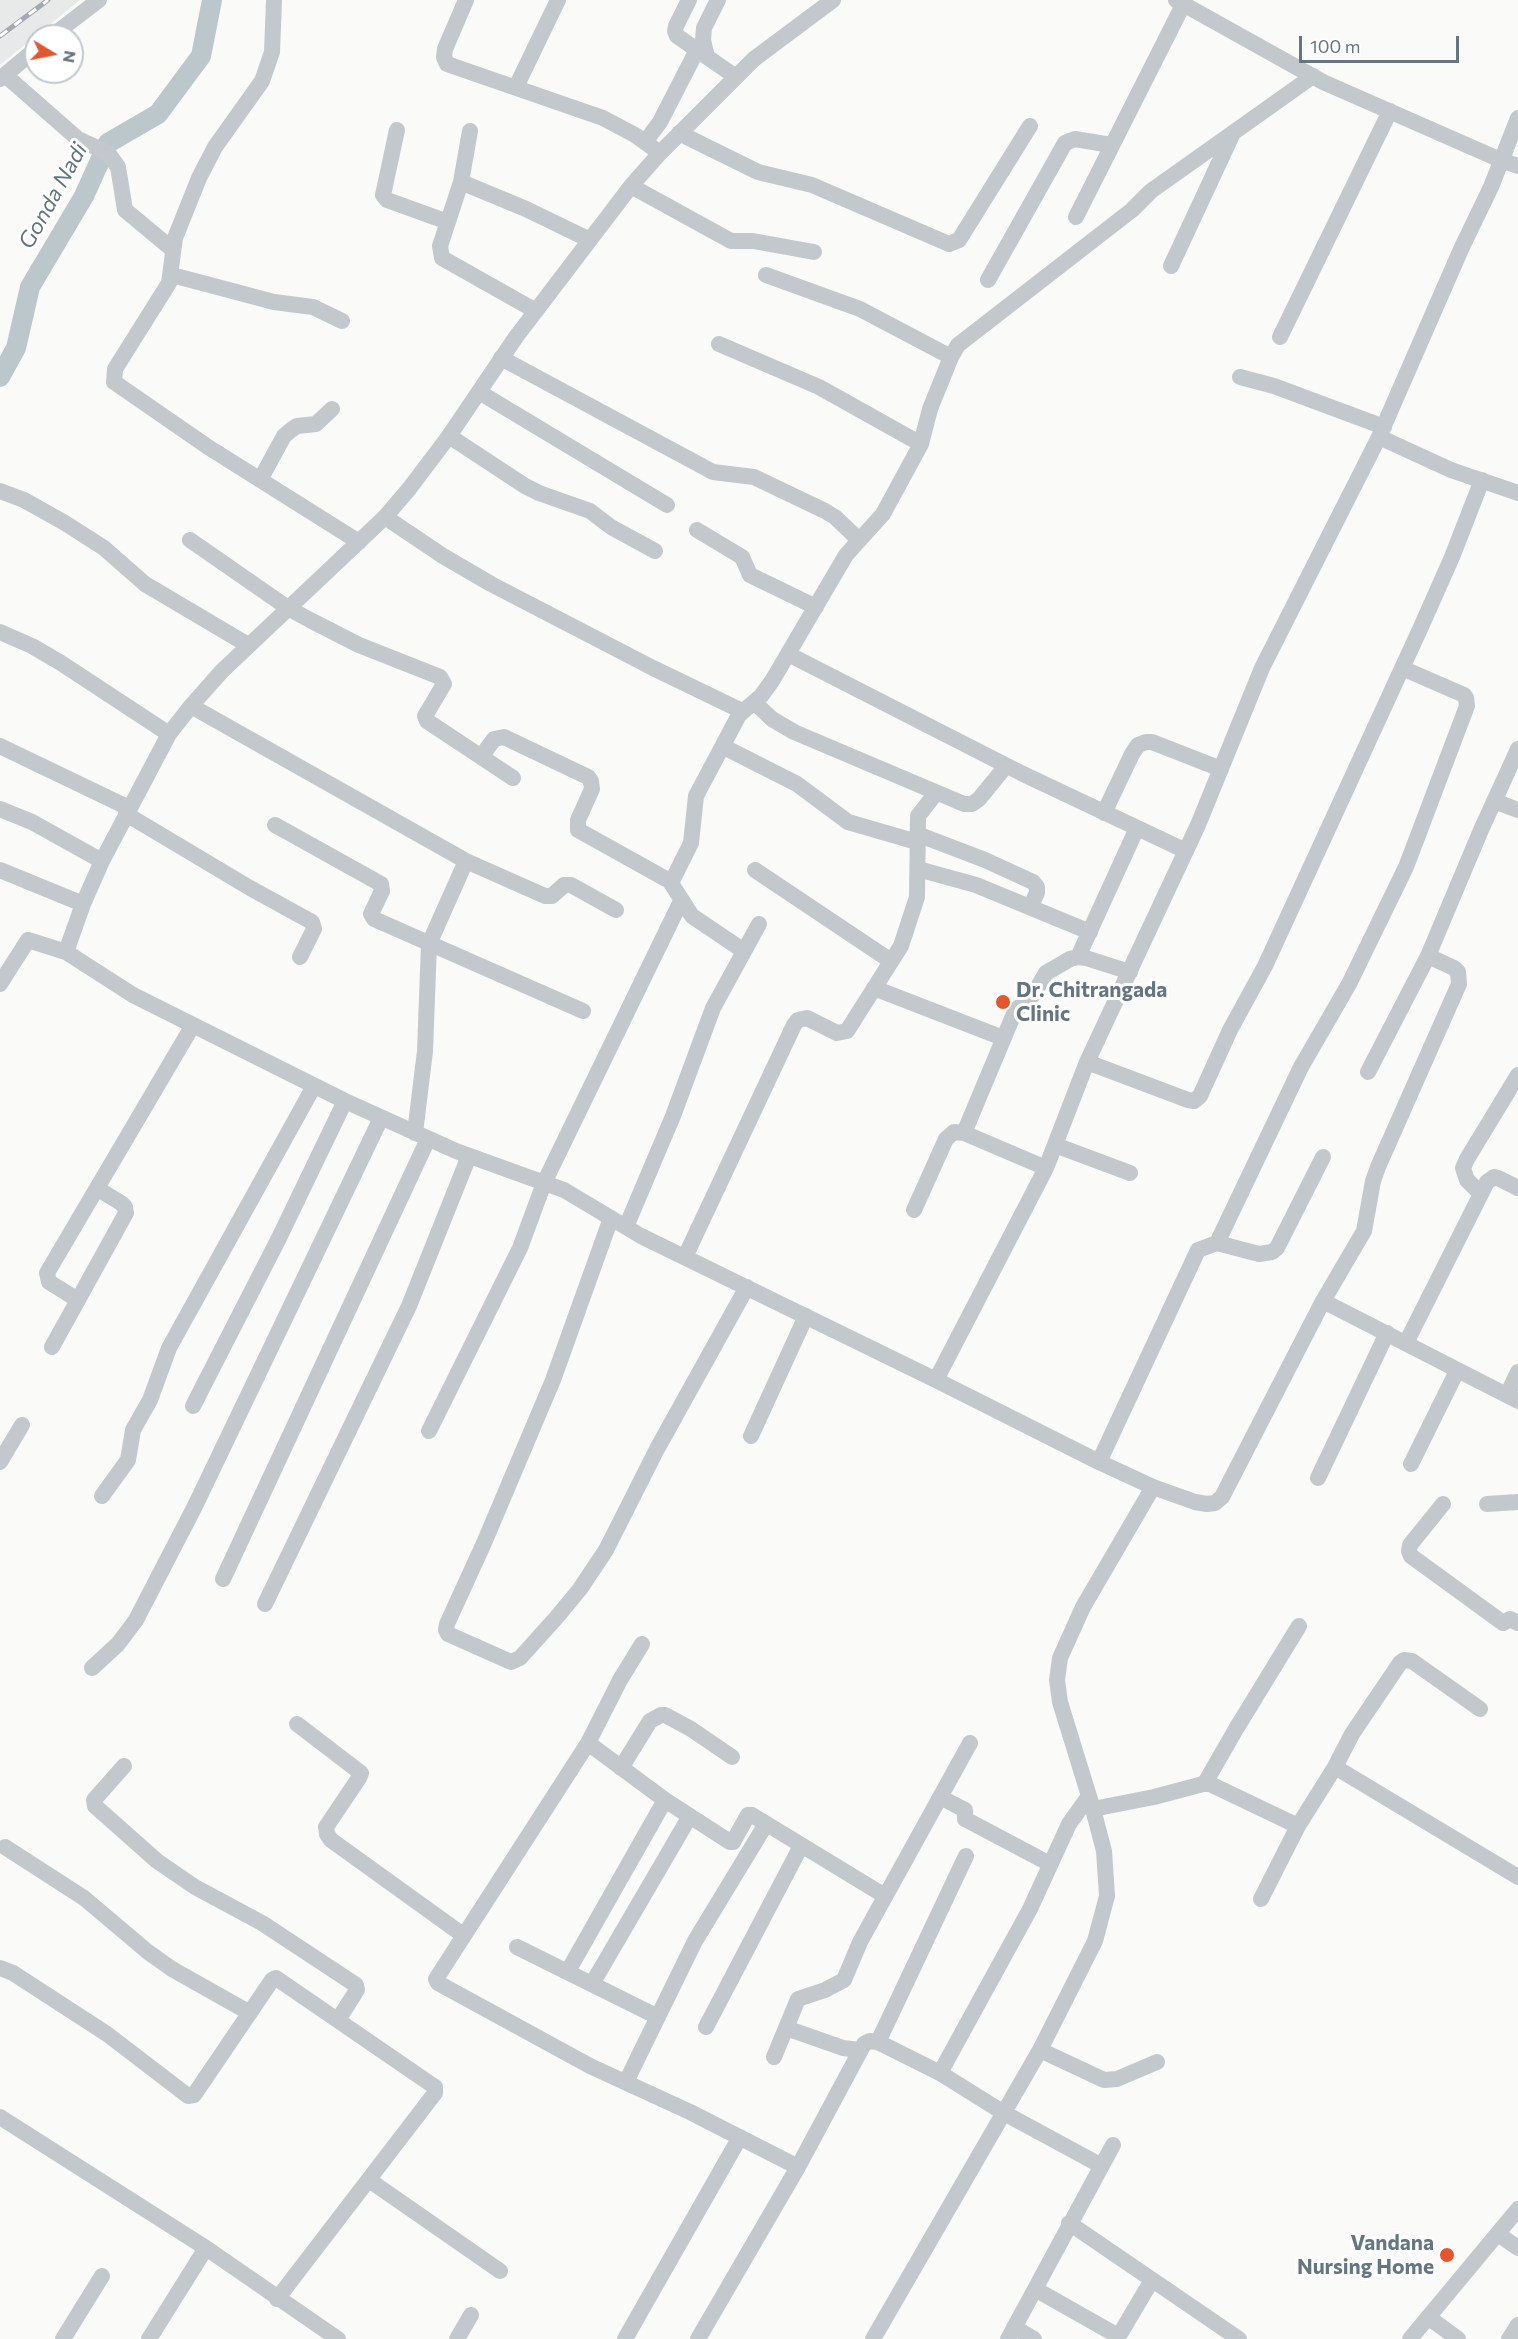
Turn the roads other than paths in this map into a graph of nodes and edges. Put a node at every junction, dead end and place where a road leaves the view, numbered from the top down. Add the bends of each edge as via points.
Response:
1 (99, 0) edge
2 (274, 0) edge
3 (466, 0) edge
4 (558, 0) edge
5 (688, 0) edge
6 (718, 0) edge
7 (833, 0) edge
8 (1180, 2) edge
9 (68, 24) edge
10 (702, 53) junction
11 (24, 59) edge
12 (1313, 76) junction
13 (2, 77) edge
14 (736, 77) junction
15 (516, 87) junction
16 (1390, 111) junction
17 (1518, 118) edge
18 (1030, 126) dead end
19 (397, 130) dead end
20 (470, 132) dead end
21 (679, 133) junction
22 (1233, 134) junction
23 (645, 142) junction
24 (1111, 146) junction
25 (660, 153) junction
26 (1510, 163) edge
27 (460, 182) junction
28 (631, 186) junction
29 (1076, 217) dead end
30 (448, 222) junction
31 (590, 240) junction
32 (172, 249) junction
33 (814, 252) dead end
34 (1171, 266) dead end
35 (172, 275) junction
36 (766, 275) dead end
37 (988, 280) dead end
38 (536, 311) junction
39 (342, 321) dead end
40 (1280, 338) dead end
41 (719, 344) dead end
42 (951, 357) junction
43 (501, 358) junction
44 (1240, 377) dead end
45 (478, 392) junction
46 (332, 408) dead end
47 (1382, 432) junction
48 (449, 436) junction
49 (921, 444) junction
50 (260, 480) junction
51 (1482, 480) junction
52 (0, 491) edge
53 (1518, 493) edge
54 (667, 505) dead end
55 (385, 518) junction
56 (697, 530) dead end
57 (190, 540) dead end
58 (859, 540) junction
59 (359, 542) junction
60 (655, 551) dead end
61 (816, 607) junction
62 (288, 608) junction
63 (0, 632) edge
64 (248, 645) junction
65 (788, 654) junction
66 (1402, 668) junction
67 (191, 706) junction
68 (748, 707) junction
69 (169, 734) junction
70 (0, 746) edge
71 (724, 747) junction
72 (1518, 749) edge
73 (480, 757) junction
74 (1006, 766) junction
75 (1221, 769) junction
76 (513, 778) dead end
77 (936, 793) junction
78 (1494, 801) junction
79 (0, 809) edge
80 (1518, 810) edge
81 (128, 811) junction
82 (1104, 813) junction
83 (275, 825) dead end
84 (1137, 828) junction
85 (917, 838) junction
86 (1186, 851) junction
87 (102, 861) junction
88 (466, 861) junction
89 (918, 869) junction
90 (0, 870) edge
91 (754, 870) dead end
92 (669, 880) junction
93 (681, 901) junction
94 (83, 904) junction
95 (1030, 907) junction
96 (616, 910) dead end
97 (759, 924) dead end
98 (1089, 932) junction
99 (429, 944) junction
100 (744, 951) junction
101 (66, 952) junction
102 (1428, 956) junction
103 (300, 957) dead end
104 (1078, 957) junction
105 (891, 961) junction
106 (1130, 972) junction
107 (0, 984) edge
108 (874, 988) junction
109 (583, 1011) dead end
110 (193, 1025) junction
111 (1004, 1038) junction
112 (1087, 1062) junction
113 (1368, 1072) dead end
114 (1518, 1075) edge
115 (314, 1086) junction
116 (345, 1101) junction
117 (381, 1118) junction
118 (964, 1133) junction
119 (421, 1136) junction
120 (1054, 1145) junction
121 (469, 1156) junction
122 (1323, 1157) dead end
123 (1046, 1168) junction
124 (1130, 1173) dead end
125 (544, 1183) junction
126 (1518, 1188) edge
127 (98, 1189) junction
128 (1481, 1194) junction
129 (914, 1210) dead end
130 (619, 1222) junction
131 (1217, 1243) junction
132 (685, 1257) junction
133 (747, 1287) junction
134 (78, 1300) junction
135 (1323, 1301) junction
136 (806, 1316) junction
137 (1387, 1333) junction
138 (1406, 1343) junction
139 (52, 1347) dead end
140 (1457, 1371) junction
141 (1518, 1372) edge
142 (936, 1380) junction
143 (1513, 1398) edge
144 (193, 1406) dead end
145 (22, 1425) dead end
146 (429, 1431) dead end
147 (751, 1436) dead end
148 (0, 1462) edge
149 (1099, 1462) junction
150 (1411, 1464) dead end
151 (1318, 1478) dead end
152 (1153, 1487) junction
153 (102, 1496) dead end
154 (1518, 1502) edge
155 (1443, 1504) dead end
156 (1487, 1504) dead end
157 (223, 1579) dead end
158 (265, 1604) dead end
159 (1518, 1623) edge
160 (1299, 1626) dead end
161 (642, 1644) dead end
162 (92, 1668) dead end
163 (1480, 1709) dead end
164 (297, 1724) dead end
165 (588, 1743) junction
166 (970, 1743) dead end
167 (732, 1757) dead end
168 (124, 1766) dead end
169 (1335, 1767) junction
170 (621, 1768) junction
171 (1206, 1783) junction
172 (940, 1797) junction
173 (665, 1800) junction
174 (1091, 1802) junction
175 (690, 1816) junction
176 (766, 1824) junction
177 (1299, 1826) junction
178 (801, 1846) junction
179 (5, 1847) dead end
180 (966, 1856) dead end
181 (1050, 1864) junction
182 (1518, 1877) edge
183 (885, 1896) junction
184 (1261, 1899) dead end
185 (463, 1935) junction
186 (517, 1947) dead end
187 (0, 1968) edge
188 (568, 1971) junction
189 (592, 1983) junction
190 (250, 2013) junction
191 (657, 2017) junction
192 (338, 2020) junction
193 (706, 2027) dead end
194 (786, 2028) junction
195 (878, 2042) junction
196 (860, 2050) junction
197 (1040, 2050) junction
198 (774, 2057) dead end
199 (1157, 2062) dead end
200 (940, 2073) junction
201 (626, 2082) junction
202 (1004, 2113) junction
203 (0, 2116) edge
204 (740, 2137) junction
205 (1113, 2145) dead end
206 (1100, 2165) junction
207 (798, 2167) junction
208 (369, 2180) junction
209 (1518, 2209) edge
210 (1069, 2223) junction
211 (1498, 2234) junction
212 (206, 2248) junction
213 (1518, 2248) edge
214 (500, 2271) dead end
215 (102, 2276) dead end
216 (1152, 2280) junction
217 (1035, 2289) junction
218 (277, 2299) junction
219 (471, 2315) dead end
220 (1428, 2317) junction
221 (1518, 2325) edge
222 (1011, 2333) edge
223 (1118, 2338) edge
224 (63, 2339) edge
225 (149, 2339) edge
226 (338, 2339) edge
227 (457, 2339) edge
228 (625, 2339) edge
229 (698, 2339) edge
230 (873, 2339) edge
231 (1034, 2339) edge
232 (1239, 2339) edge
233 (1410, 2339) edge
234 (1458, 2339) edge
235 (1509, 2339) edge

1 - 9 street
2 - 32 street via 272,52 262,81 215,147
3 - 15 street via 444,61
4 - 15 street
5 - 10 street via 675,31
6 - 10 street via 704,28
7 - 14 street
8 - 12 street
8 - 24 street
10 - 14 street
10 - 23 street
11 - 13 street
12 - 16 street
12 - 22 street
13 - 32 street via 78,139 103,150 118,167 125,210
14 - 21 street
15 - 23 street via 603,118
16 - 26 street
16 - 40 street
17 - 26 street
18 - 21 street via 959,240 949,244 812,185 758,172
19 - 30 street via 383,195 387,200
20 - 27 street
21 - 25 street
22 - 34 street
22 - 42 street via 1151,191 1132,210 965,338
23 - 25 street
24 - 29 street
24 - 37 street via 1075,139 1065,143
25 - 28 street
26 - 47 street via 1462,248
27 - 30 street
27 - 31 street
28 - 31 street
28 - 33 street via 731,241 753,240
30 - 38 street via 440,246 442,258
31 - 38 street
32 - 35 street
35 - 39 street via 274,302 313,307
35 - 50 street via 164,295 116,369 114,382
36 - 42 street via 860,309
38 - 43 street
41 - 49 street via 819,387
42 - 49 street
43 - 45 street
43 - 58 street via 713,472 754,477 825,511
44 - 47 street via 1274,386
45 - 48 street
45 - 54 street
46 - 50 street via 316,424 291,429
47 - 51 street via 1451,470
47 - 75 street via 1262,668
48 - 55 street
48 - 60 street via 525,486 590,511
49 - 58 street via 883,514
50 - 59 street
51 - 53 street
51 - 66 street
52 - 64 street via 24,500 84,535 145,584
55 - 59 street
55 - 68 street via 490,584 653,668
56 - 61 street via 742,557 750,574
57 - 62 street
58 - 61 street
59 - 62 street
61 - 65 street
62 - 64 street
62 - 73 street via 359,645 443,679 444,684 425,718
63 - 69 street via 61,663
64 - 67 street
65 - 68 street via 772,681
65 - 74 street
66 - 112 street via 1265,966 1200,1096 1188,1100
66 - 131 street via 1464,695 1467,706 1406,867 1349,984 1301,1067
67 - 69 street
67 - 88 street
68 - 71 street
68 - 77 street via 794,732
69 - 81 street
70 - 81 street
71 - 85 street via 797,784 848,822
71 - 92 street via 696,796 691,843 675,876
72 - 78 street
73 - 76 street
73 - 92 street via 494,739 504,737 588,777 592,789 578,820 578,830
74 - 77 street via 972,804
74 - 82 street
75 - 82 street via 1152,741 1138,745
75 - 86 street
77 - 85 street via 918,816
78 - 80 street
78 - 102 street
79 - 87 street
81 - 87 street
81 - 103 street via 312,922 314,929
82 - 84 street
83 - 99 street via 381,884 372,916
84 - 86 street
84 - 98 street
85 - 89 street
85 - 95 street via 985,860 1034,882 1037,893
86 - 106 street
87 - 94 street
88 - 96 street via 545,896 571,885
88 - 99 street
89 - 95 street via 976,885
89 - 105 street via 917,897 910,921
90 - 94 street
91 - 105 street
92 - 93 street
93 - 100 street via 692,916
93 - 125 street
94 - 101 street
95 - 98 street
97 - 100 street
98 - 104 street
99 - 109 street
99 - 119 street
100 - 130 street via 713,1008 673,1116
101 - 107 street via 28,940
101 - 110 street via 133,994
102 - 113 street
102 - 135 street via 1454,968 1459,984 1378,1167 1364,1231
104 - 106 street
104 - 111 street via 1046,973 1034,995 1017,1009
105 - 108 street
106 - 112 street
108 - 111 street
108 - 132 street via 844,1033 807,1018 794,1025
110 - 115 street
110 - 127 street
111 - 118 street
112 - 120 street
114 - 128 street via 1463,1168 1467,1180
115 - 116 street
115 - 153 street via 169,1348 150,1400 133,1430 128,1460
116 - 117 street
116 - 144 street
117 - 119 street
117 - 162 street via 195,1506 136,1620
118 - 123 street
118 - 129 street via 950,1134
119 - 121 street
119 - 157 street
120 - 123 street
120 - 124 street
121 - 125 street
121 - 158 street via 409,1306
122 - 131 street via 1277,1248 1259,1254
123 - 142 street
125 - 130 street via 564,1190
125 - 146 street via 520,1248
126 - 128 street via 1494,1177
127 - 134 street via 121,1203 126,1213
127 - 134 street via 47,1273 49,1282
128 - 138 street
130 - 132 street
130 - 133 street via 447,1624 448,1634 511,1662 520,1658 556,1618 606,1550
131 - 149 street via 1198,1250 1193,1257
132 - 133 street
133 - 136 street
134 - 139 street
135 - 137 street
135 - 152 street via 1222,1497 1207,1504
136 - 142 street
136 - 147 street
137 - 138 street
137 - 151 street
138 - 140 street
140 - 143 street
140 - 150 street
141 - 143 street
142 - 149 street
145 - 148 street
149 - 152 street
152 - 174 street via 1083,1607 1063,1650 1057,1680 1060,1702
154 - 156 street
155 - 159 street via 1410,1545 1411,1556 1503,1623 1510,1619
160 - 171 street
161 - 165 street
163 - 169 street via 1412,1661 1404,1660 1382,1687
164 - 185 street via 361,1773 326,1827 331,1840
165 - 170 street
165 - 185 street
166 - 172 street
167 - 170 street via 691,1729 661,1715 650,1721
168 - 192 street via 94,1800 95,1806 157,1861 356,1985 357,1990
169 - 177 street
169 - 182 street
170 - 173 street
171 - 174 street via 1154,1797
171 - 177 street
172 - 181 street via 965,1810 965,1819
172 - 183 street
173 - 175 street
173 - 188 street
174 - 181 street via 1069,1824
174 - 197 street via 1104,1851 1107,1896 1095,1941
175 - 176 street via 731,1843 748,1815
175 - 189 street
176 - 178 street
176 - 191 street via 695,1941
177 - 184 street
178 - 183 street
178 - 193 street
179 - 190 street via 84,1898 172,1969
180 - 195 street
181 - 200 street via 1030,1909
183 - 194 street via 844,1980 798,1999
185 - 201 street via 436,1977 438,1983
186 - 188 street
187 - 190 street via 107,2034 188,2096 195,2096
188 - 189 street
189 - 191 street
190 - 192 street via 276,1978
191 - 201 street
192 - 208 street via 436,2089
194 - 196 street
194 - 198 street
195 - 196 street via 870,2041
195 - 200 street
196 - 207 street
197 - 199 street via 1104,2080 1117,2079
197 - 202 street
200 - 202 street
201 - 204 street
202 - 206 street
202 - 230 street
203 - 212 street
204 - 207 street
204 - 228 street
205 - 206 street
206 - 210 street
207 - 229 street
208 - 214 street
208 - 218 street
209 - 211 street
210 - 216 street
210 - 217 street
211 - 213 street
211 - 220 street
212 - 218 street
212 - 225 street
215 - 224 street
216 - 223 street
216 - 232 street
217 - 222 street
217 - 223 street
218 - 226 street
219 - 227 street
220 - 233 street
220 - 234 street
221 - 235 street
222 - 231 street

